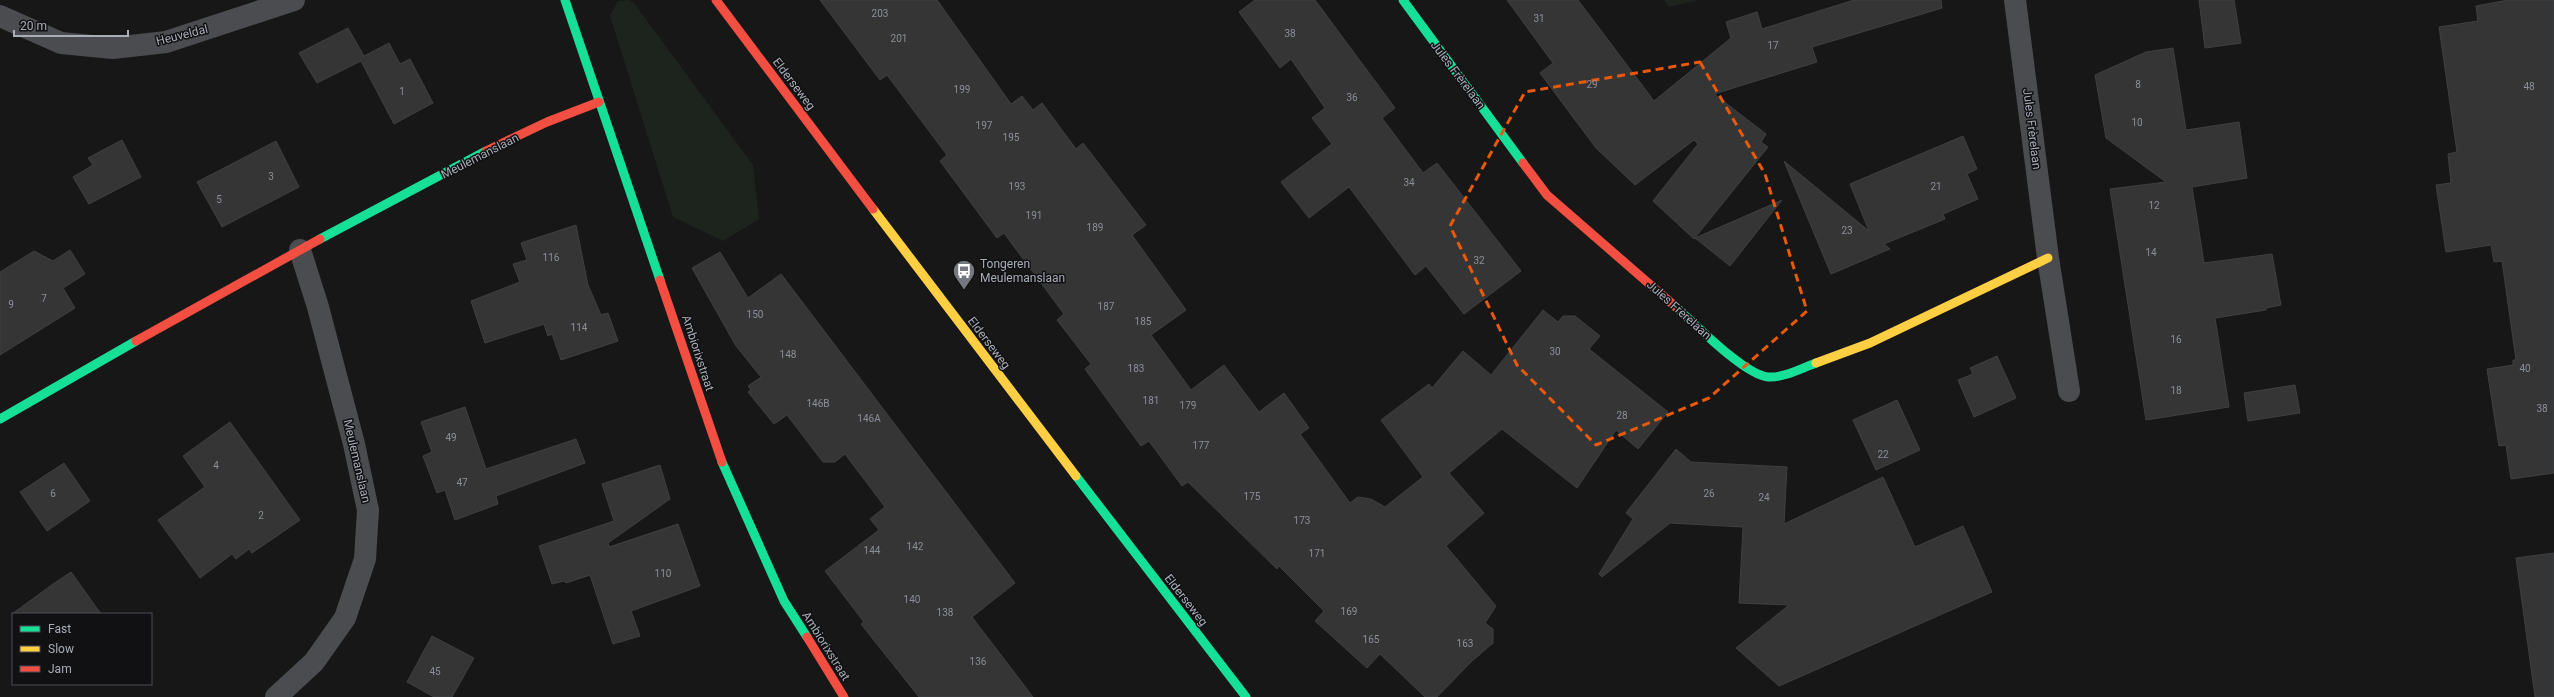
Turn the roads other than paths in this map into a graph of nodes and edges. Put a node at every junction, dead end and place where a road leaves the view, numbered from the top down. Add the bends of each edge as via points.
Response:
1 (294, 0) edge
2 (565, 0) edge
3 (716, 0) edge
4 (1403, 0) edge
5 (2015, 0) edge
6 (0, 16) edge
7 (599, 102) junction
8 (300, 250) junction
9 (2048, 258) junction
10 (2069, 391) dead end
11 (0, 419) edge
12 (276, 697) edge
13 (844, 697) edge
14 (1246, 697) edge

1 - 6 street, Heuveldal via 166,42 113,48 61,43
2 - 7 street, Ambiorixstraat
3 - 14 street, Elderseweg via 1013,395
4 - 9 street, Jules Frèrelaan via 1547,195 1746,369 1768,377 1786,374 1870,343
5 - 9 street, Jules Frèrelaan
7 - 8 street, Meulemanslaan via 572,110 508,141
7 - 13 street, Ambiorixstraat via 725,472 784,601
8 - 11 street, Meulemanslaan
8 - 12 street, Meulemanslaan via 318,307 354,444 368,510 365,559 345,618 314,662
9 - 10 street, Jules Frèrelaan

